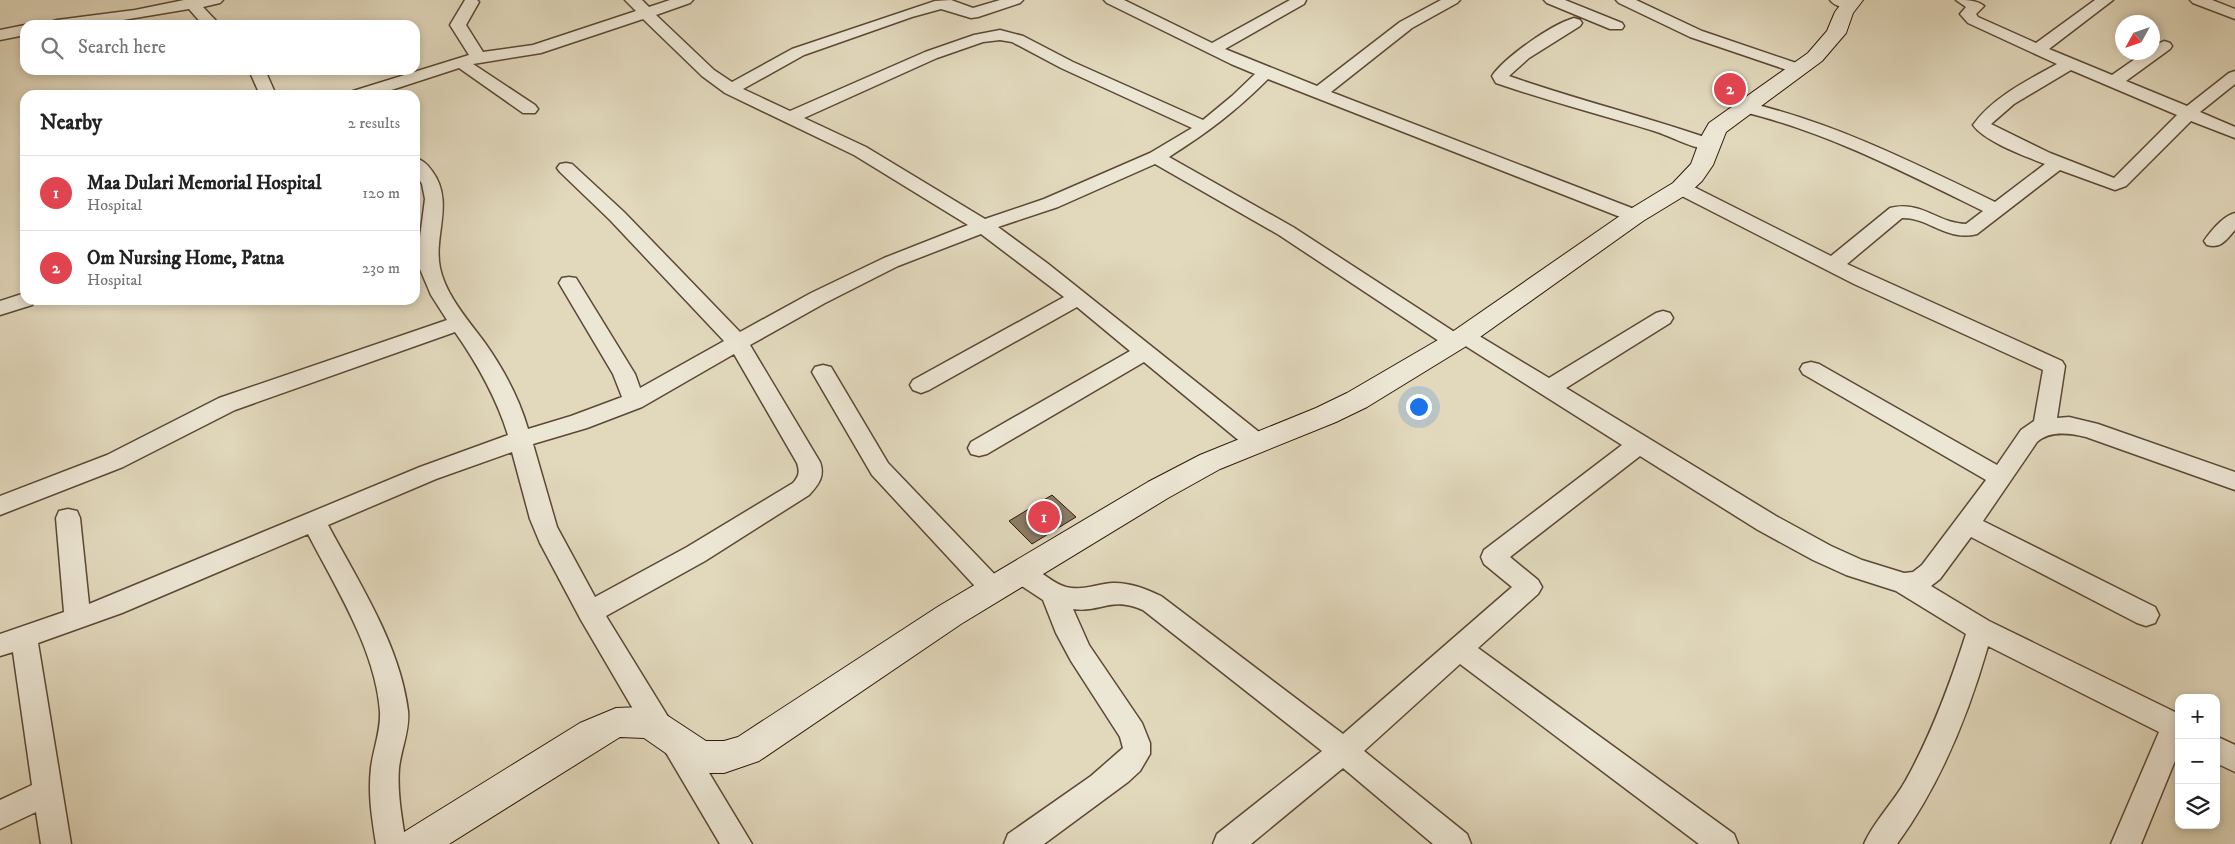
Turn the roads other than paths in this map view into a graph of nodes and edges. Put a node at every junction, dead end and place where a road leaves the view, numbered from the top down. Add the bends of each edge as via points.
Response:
1 (215, 0) edge
2 (685, 0) edge
3 (1015, 0) edge
4 (1112, 0) edge
5 (1452, 0) edge
6 (1552, 0) edge
7 (1624, 0) edge
8 (1964, 0) edge
9 (2105, 0) edge
10 (2198, 0) edge
11 (1299, 1) edge
12 (1847, 1) edge
13 (192, 2) edge
14 (471, 2) dead end
15 (639, 7) edge
16 (2235, 14) edge
17 (96, 20) edge
18 (208, 20) edge
19 (1574, 22) dead end
20 (1616, 26) dead end
21 (20, 31) edge
22 (0, 35) edge
23 (2164, 46) dead end
24 (1212, 49) junction
25 (2037, 50) junction
26 (478, 57) junction
27 (460, 62) junction
28 (2070, 64) junction
29 (1799, 69) junction
30 (1265, 72) junction
31 (259, 75) edge
32 (2235, 76) edge
33 (2114, 82) junction
34 (731, 89) junction
35 (266, 90) edge
36 (374, 90) edge
37 (1320, 92) junction
38 (1746, 106) junction
39 (529, 110) dead end
40 (2188, 112) junction
41 (789, 118) junction
42 (1205, 127) junction
43 (2235, 133) edge
44 (1710, 145) junction
45 (1156, 157) junction
46 (2059, 162) junction
47 (566, 168) dead end
48 (420, 169) edge
49 (1680, 188) junction
50 (1997, 210) junction
51 (1635, 216) junction
52 (2235, 220) edge
53 (983, 226) junction
54 (2214, 241) dead end
55 (1833, 265) junction
56 (569, 283) dead end
57 (1078, 298) junction
58 (20, 302) edge
59 (0, 308) edge
60 (1663, 318) dead end
61 (460, 323) junction
62 (1460, 339) junction
63 (738, 343) junction
64 (1145, 352) junction
65 (1811, 368) dead end
66 (823, 372) dead end
67 (920, 385) dead end
68 (1548, 389) junction
69 (634, 401) junction
70 (2044, 426) junction
71 (522, 439) junction
72 (1256, 442) junction
73 (1639, 444) junction
74 (979, 448) dead end
75 (2001, 478) junction
76 (2235, 481) edge
77 (0, 506) edge
78 (68, 518) dead end
79 (314, 521) junction
80 (1967, 524) junction
81 (1020, 572) junction
82 (1904, 584) junction
83 (993, 589) junction
84 (1054, 594) junction
85 (590, 612) junction
86 (2146, 615) dead end
87 (78, 619) junction
88 (1980, 629) junction
89 (12, 642) edge
90 (1458, 648) junction
91 (2175, 726) edge
92 (2175, 732) edge
93 (666, 734) junction
94 (1343, 751) junction
95 (2220, 751) edge
96 (2235, 759) edge
97 (47, 792) junction
98 (0, 816) edge
99 (56, 844) edge
100 (392, 844) edge
101 (417, 844) edge
102 (737, 844) edge
103 (1018, 844) edge
104 (1228, 844) edge
105 (1456, 844) edge
106 (1723, 844) edge
107 (1879, 844) edge
108 (2126, 844) edge

1 - 13 street
2 - 15 street
3 - 34 street via 978,12 970,13 946,4 907,14 798,52
4 - 24 street
5 - 37 street via 1406,25
6 - 20 street
7 - 29 street via 1696,34
8 - 25 street via 1976,6 1968,14 1973,20
9 - 25 street
10 - 16 street
11 - 24 street
12 - 29 street via 1828,44
13 - 17 street
13 - 18 street
14 - 26 street via 458,24
15 - 26 street via 536,50
15 - 34 street via 708,73
19 - 44 street via 1512,64 1500,76 1502,80
21 - 22 street
23 - 33 street
24 - 30 street
25 - 28 street
26 - 27 street
27 - 36 street
27 - 39 street
28 - 33 street
28 - 46 street via 2000,106 1982,125 1988,131
29 - 38 street
30 - 37 street
30 - 42 street
31 - 35 street
32 - 40 street
33 - 40 street
34 - 41 street
37 - 51 street
38 - 44 street via 1717,128
38 - 50 street via 1782,114 1834,132
40 - 43 street
40 - 46 street via 2121,182 2107,183
41 - 42 street via 931,55 980,38 1000,35 1017,39
41 - 53 street via 860,151
42 - 45 street
44 - 49 street via 1702,165
45 - 53 street via 1051,203
45 - 62 street via 1286,231
46 - 50 street
47 - 63 street via 610,209
48 - 61 street via 428,178 433,196 428,266
49 - 51 street
49 - 55 street
50 - 55 street via 1970,230 1963,231 1912,212 1897,212
51 - 62 street
52 - 54 street
53 - 57 street
53 - 63 street via 923,248 858,278
55 - 70 street via 2054,366
56 - 69 street via 624,374
57 - 64 street
57 - 67 street
58 - 59 street
60 - 68 street
61 - 71 street via 502,388
61 - 77 street via 227,404 115,462
62 - 68 street
62 - 72 street via 1357,400
63 - 69 street
63 - 85 street via 778,416 808,462 811,471 808,480 801,489 696,554
64 - 72 street
64 - 74 street
65 - 75 street
66 - 83 street via 880,469
68 - 73 street
69 - 71 street
70 - 75 street via 2030,436
70 - 76 street via 2069,425 2090,430
71 - 79 street via 428,473
71 - 85 street via 542,519
72 - 81 street via 1158,490
73 - 82 street via 1822,553 1864,572
73 - 90 street via 1493,557 1529,587
75 - 80 street
78 - 87 street
79 - 87 street
79 - 100 street via 380,656 388,681 394,715 385,768 385,808
80 - 82 street via 1930,572 1919,580
80 - 86 street
81 - 83 street
81 - 84 street
82 - 88 street
83 - 93 street via 747,750 714,759 700,757
84 - 94 street via 1077,599 1122,593 1152,603
84 - 103 street via 1069,633 1132,732 1137,753 1097,788
85 - 93 street
87 - 89 street
88 - 91 street
88 - 107 street via 1967,673 1935,755 1916,791
89 - 97 street
90 - 94 street
90 - 106 street
92 - 108 street
93 - 101 street via 636,721 609,726
93 - 102 street
94 - 104 street
94 - 105 street
95 - 96 street
97 - 98 street
97 - 99 street

